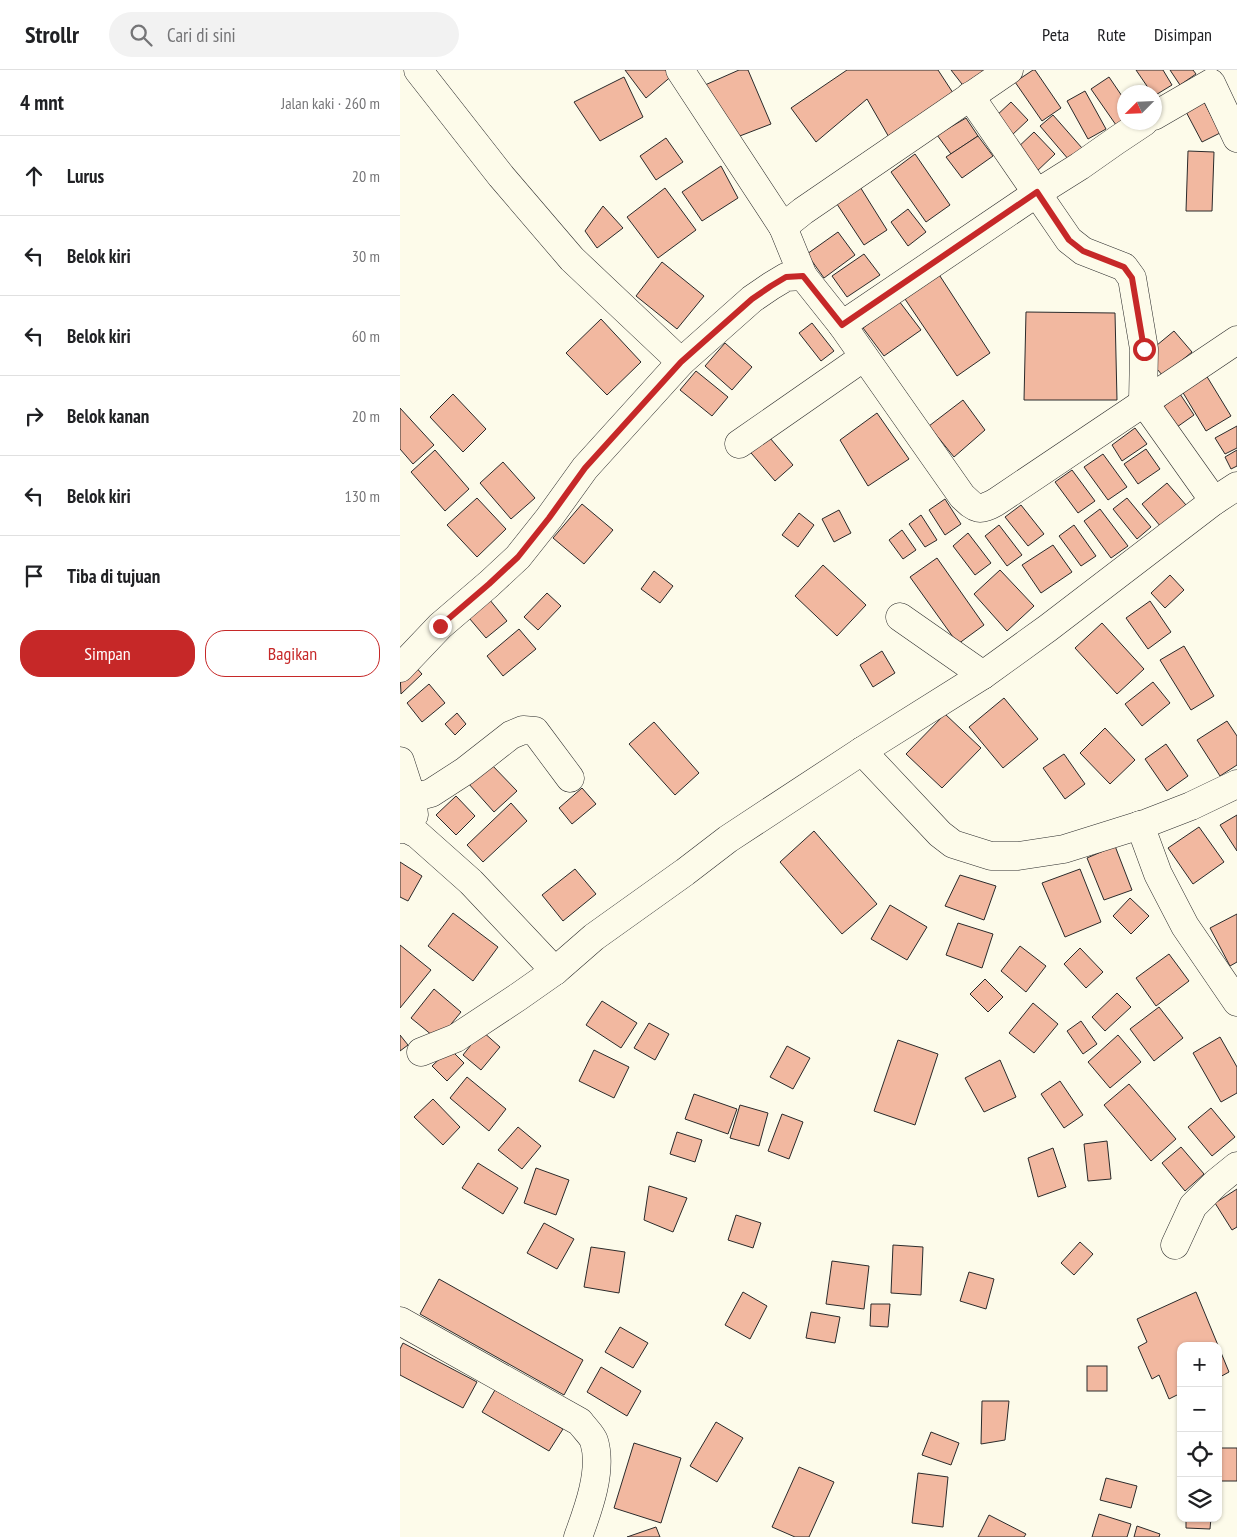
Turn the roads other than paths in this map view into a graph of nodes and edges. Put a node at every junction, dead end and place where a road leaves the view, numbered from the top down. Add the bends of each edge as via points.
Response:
1 (418, 70) edge
2 (1009, 70) edge
3 (685, 71) edge
4 (1207, 77) edge
5 (970, 96) junction
6 (1162, 110) edge
7 (1132, 130) edge
8 (1237, 138) edge
9 (1037, 192) junction
10 (783, 227) junction
11 (803, 276) junction
12 (842, 325) junction
13 (1237, 340) edge
14 (864, 357) junction
15 (681, 362) junction
16 (1143, 401) junction
17 (739, 444) dead end
18 (1237, 486) edge
19 (1214, 501) junction
20 (900, 617) dead end
21 (400, 668) edge
22 (983, 675) junction
23 (862, 751) junction
24 (400, 761) edge
25 (570, 778) dead end
26 (1237, 784) edge
27 (412, 798) junction
28 (1140, 825) junction
29 (409, 832) edge
30 (555, 971) junction
31 (1237, 1002) edge
32 (421, 1052) dead end
33 (1237, 1166) edge
34 (1176, 1244) dead end
35 (400, 1321) edge
36 (578, 1537) edge

1 - 15 street via 501,176 572,259
2 - 5 street
3 - 10 street
4 - 6 street
4 - 8 street
5 - 9 street
5 - 10 street
7 - 9 street
9 - 12 street
9 - 16 street via 1069,240 1083,251 1124,267 1132,278 1144,349
10 - 11 street
11 - 12 street
11 - 15 street via 786,277 752,299
12 - 14 street
13 - 16 street
14 - 16 street via 962,496 975,508 985,509 996,502
14 - 17 street
15 - 21 street via 585,468 518,557 440,626
16 - 19 street
18 - 19 street
19 - 22 street
20 - 22 street
22 - 23 street
23 - 28 street via 940,834 953,844 991,856 1018,856 1064,849
23 - 30 street via 728,839 594,937
24 - 27 street
25 - 27 street via 535,732 523,730 510,735 430,794
26 - 28 street
27 - 29 street
28 - 31 street via 1158,874 1185,926
29 - 30 street via 471,882
30 - 32 street via 456,1038
33 - 34 street via 1193,1206
35 - 36 street via 580,1422 594,1440 597,1460 593,1495

